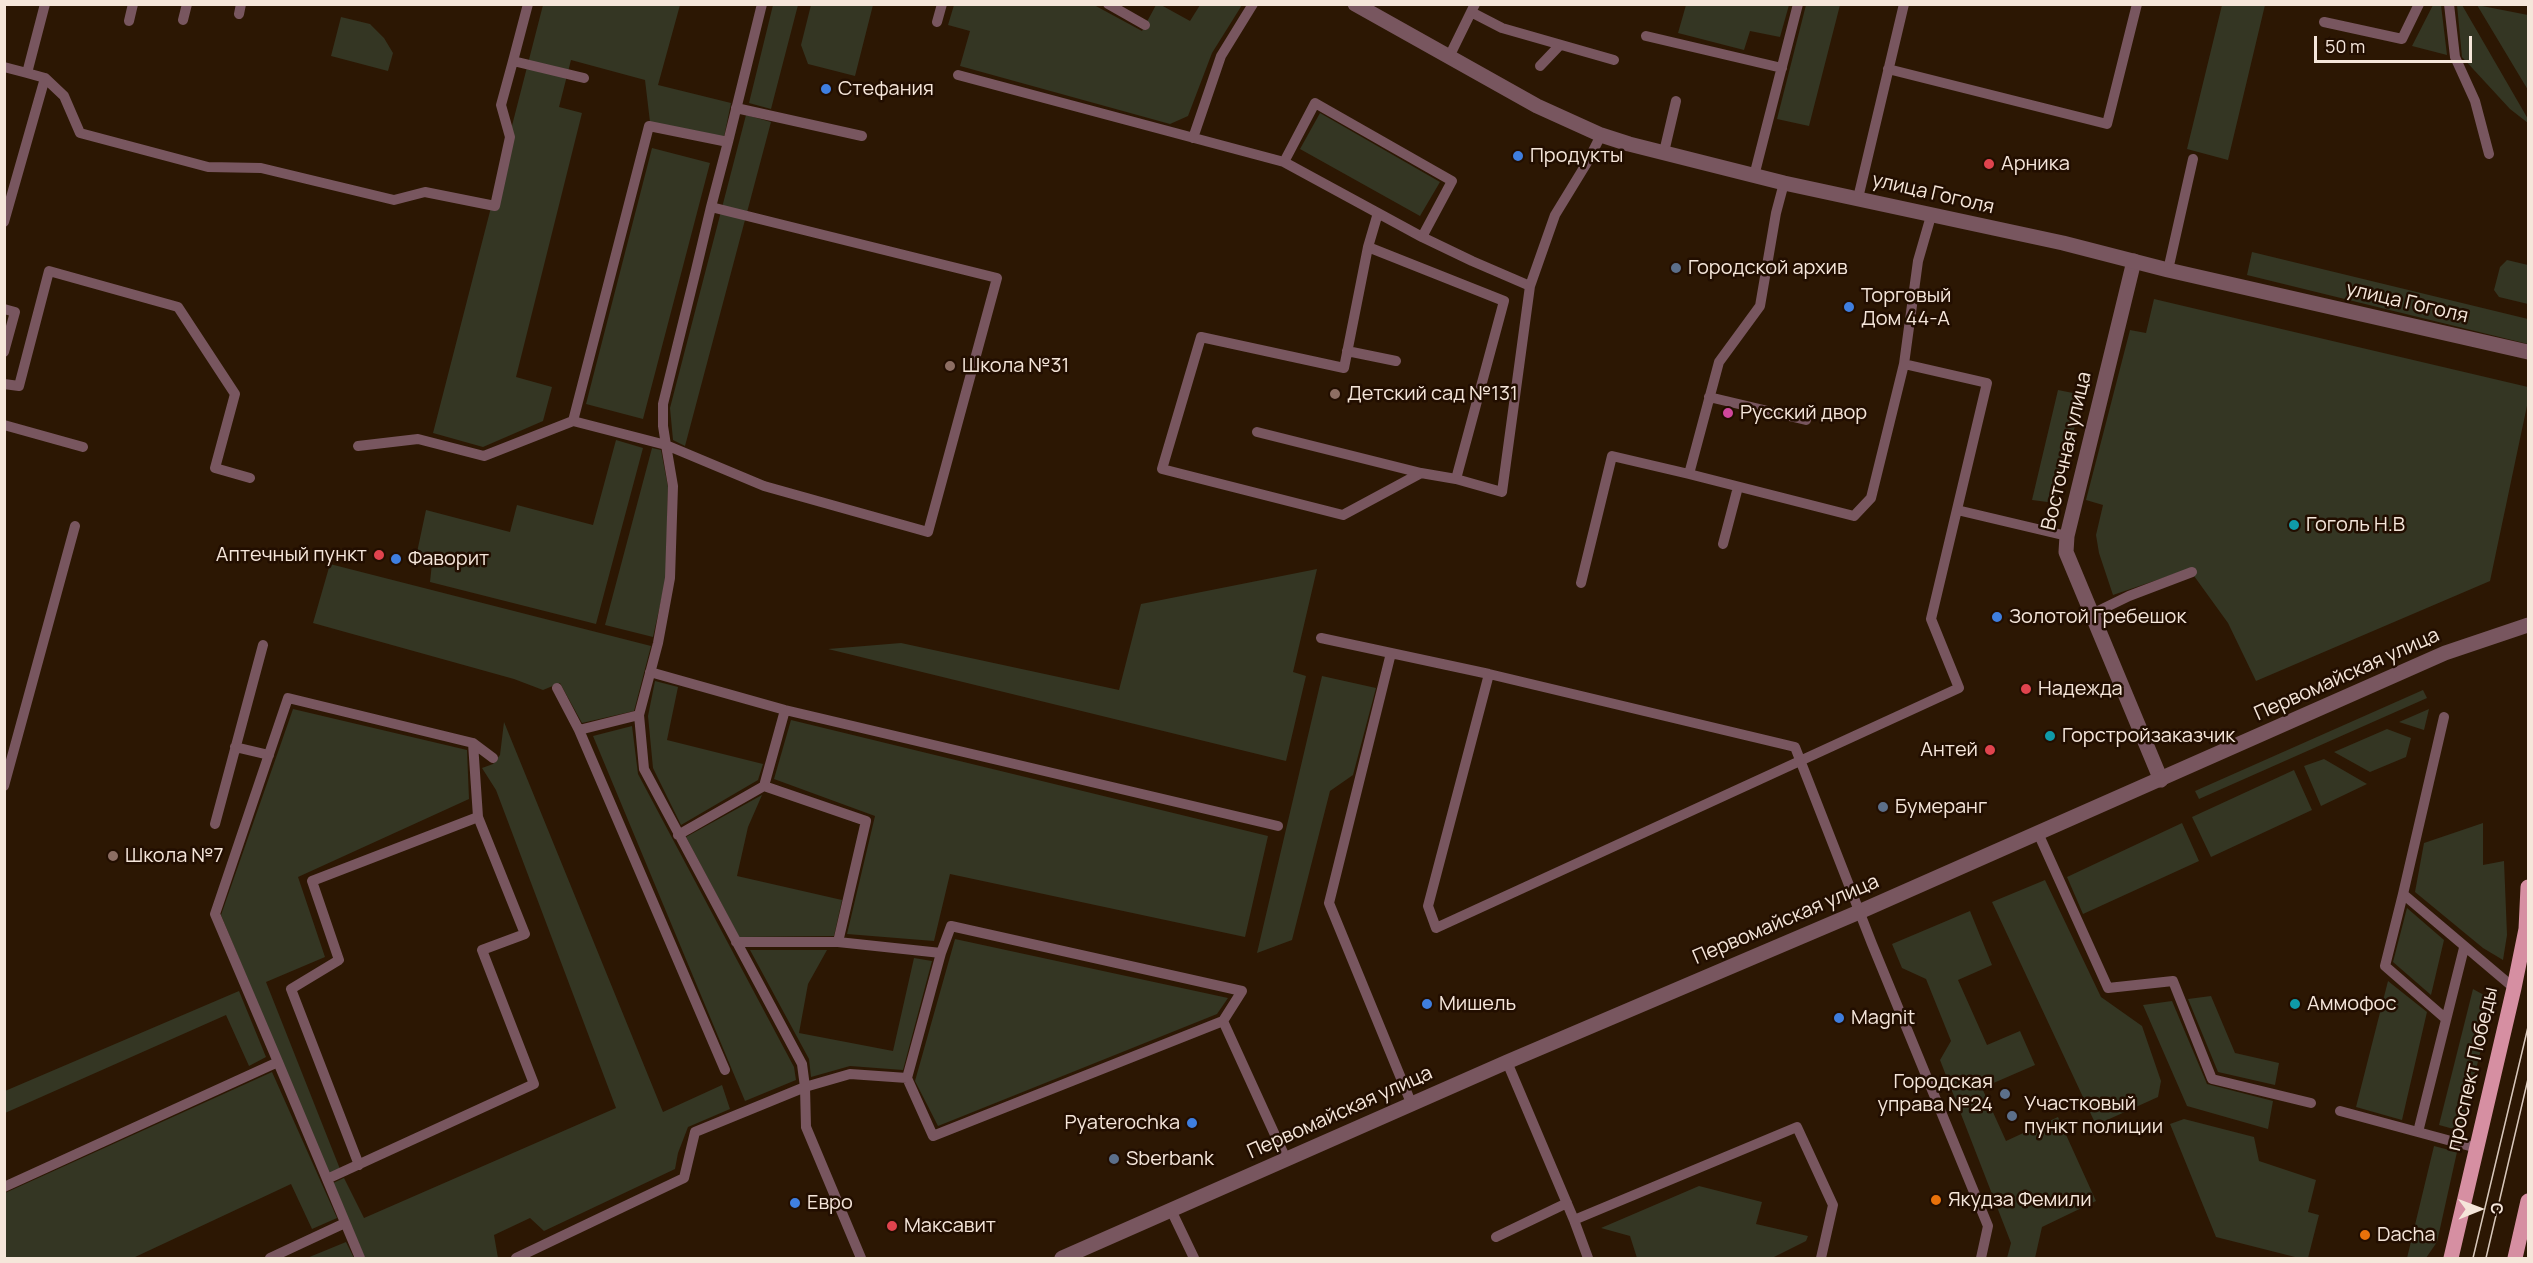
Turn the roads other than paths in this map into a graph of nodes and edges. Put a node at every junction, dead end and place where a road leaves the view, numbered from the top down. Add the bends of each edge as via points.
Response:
1 (45, 4) edge
2 (133, 4) edge
3 (187, 4) edge
4 (528, 4) edge
5 (762, 4) edge
6 (942, 4) edge
7 (1108, 4) edge
8 (1253, 4) edge
9 (1355, 4) edge
10 (1798, 4) edge
11 (1904, 4) edge
12 (2137, 4) edge
13 (2419, 4) edge
14 (2449, 4) edge
15 (1473, 8) edge
16 (183, 20) dead end
17 (129, 21) dead end
18 (2324, 21) dead end
19 (937, 22) dead end
20 (1145, 25) dead end
21 (1646, 36) dead end
22 (1560, 45) junction
23 (1449, 57) junction
24 (1614, 60) dead end
25 (513, 61) junction
26 (1540, 66) dead end
27 (4, 67) edge
28 (1782, 68) junction
29 (1888, 69) junction
30 (27, 73) junction
31 (958, 75) dead end
32 (45, 78) junction
33 (584, 78) dead end
34 (1676, 101) dead end
35 (736, 108) junction
36 (1600, 135) junction
37 (862, 136) dead end
38 (1193, 138) junction
39 (728, 141) junction
40 (1664, 152) junction
41 (2489, 154) dead end
42 (2193, 159) dead end
43 (1284, 162) junction
44 (1754, 176) junction
45 (1784, 183) junction
46 (1858, 198) junction
47 (711, 207) junction
48 (1378, 213) junction
49 (1930, 216) junction
50 (4, 222) edge
51 (1422, 237) junction
52 (1368, 247) junction
53 (2134, 261) junction
54 (2168, 270) junction
55 (1530, 286) junction
56 (4, 309) edge
57 (1347, 351) junction
58 (4, 352) edge
59 (2529, 352) edge
60 (1396, 361) dead end
61 (1904, 364) junction
62 (4, 384) edge
63 (1709, 397) junction
64 (1806, 420) dead end
65 (573, 421) junction
66 (4, 425) edge
67 (1257, 432) dead end
68 (666, 445) junction
69 (358, 446) dead end
70 (83, 447) dead end
71 (1421, 473) junction
72 (1689, 474) junction
73 (250, 478) dead end
74 (1456, 479) junction
75 (1738, 487) junction
76 (1957, 510) junction
77 (75, 526) dead end
78 (2067, 536) junction
79 (1723, 544) dead end
80 (2192, 572) dead end
81 (1581, 582) dead end
82 (2092, 614) junction
83 (2529, 625) edge
84 (1321, 638) dead end
85 (262, 645) dead end
86 (1390, 653) junction
87 (650, 672) junction
88 (1489, 674) junction
89 (557, 688) dead end
90 (785, 710) junction
91 (639, 715) junction
92 (2444, 717) dead end
93 (579, 730) junction
94 (473, 743) junction
95 (235, 747) junction
96 (269, 755) junction
97 (493, 758) dead end
98 (1801, 762) junction
99 (2160, 780) junction
100 (4, 786) edge
101 (764, 786) junction
102 (478, 817) junction
103 (215, 824) dead end
104 (1278, 826) dead end
105 (2038, 833) junction
106 (678, 835) junction
107 (2529, 887) edge
108 (2403, 894) junction
109 (1859, 912) junction
110 (736, 942) junction
111 (838, 942) junction
112 (2464, 948) junction
113 (941, 953) junction
114 (2514, 988) junction
115 (2446, 1019) junction
116 (1223, 1021) junction
117 (278, 1062) junction
118 (1506, 1062) junction
119 (724, 1070) dead end
120 (907, 1077) junction
121 (805, 1087) junction
122 (2311, 1103) dead end
123 (1412, 1104) junction
124 (2340, 1111) dead end
125 (2418, 1132) junction
126 (2477, 1148) junction
127 (1286, 1159) junction
128 (359, 1165) junction
129 (327, 1179) junction
130 (4, 1187) edge
131 (2529, 1201) edge
132 (1567, 1203) junction
133 (1171, 1210) junction
134 (1574, 1220) junction
135 (345, 1223) junction
136 (1496, 1237) dead end
137 (2451, 1257) edge
138 (270, 1258) edge
139 (360, 1258) edge
140 (516, 1258) edge
141 (861, 1258) edge
142 (1062, 1258) edge
143 (1194, 1258) edge
144 (1588, 1258) edge
145 (1821, 1258) edge
146 (1981, 1258) edge
147 (2515, 1258) edge

1 - 30 lane
2 - 17 lane
3 - 16 lane
4 - 25 lane
5 - 35 lane
6 - 19 lane
7 - 20 lane
8 - 38 lane via 1221,56
9 - 23 street, улица Гоголя
10 - 28 lane
11 - 29 lane
12 - 29 lane via 2107,124
13 - 18 lane via 2402,39
14 - 41 lane via 2455,57 2475,101
15 - 22 lane via 1502,28
15 - 23 lane
21 - 28 lane
22 - 24 lane
22 - 26 lane
23 - 36 street, улица Гоголя via 1537,106
25 - 32 lane via 501,105 510,137 495,206 425,192 394,200 261,168 208,167 80,133 64,96
25 - 33 lane
27 - 30 lane
28 - 44 lane
29 - 46 lane
30 - 32 lane
31 - 38 lane
32 - 50 lane
34 - 40 lane
35 - 37 lane
35 - 39 lane
36 - 40 street, улица Гоголя
36 - 55 lane via 1555,215
38 - 43 lane
39 - 47 lane
39 - 65 lane via 649,126
40 - 44 street, улица Гоголя
42 - 54 lane
43 - 48 lane
43 - 51 lane via 1315,103 1452,181
44 - 45 street, улица Гоголя
45 - 46 street, улица Гоголя
45 - 63 lane via 1760,306 1719,362
46 - 49 street, улица Гоголя
47 - 68 lane via 663,404
47 - 68 lane via 997,278 928,532 764,486
48 - 51 lane
48 - 52 lane
49 - 53 street, улица Гоголя
49 - 61 lane via 1918,261
51 - 55 lane
52 - 57 lane
52 - 74 lane via 1504,301
53 - 54 street, улица Гоголя
53 - 78 street, Восточная улица
54 - 59 street, улица Гоголя
55 - 74 lane via 1502,492
56 - 58 lane via 15,312
57 - 60 lane
57 - 71 lane via 1344,368 1201,337 1162,469 1343,515
61 - 75 lane via 1871,498 1854,516
61 - 76 lane via 1987,383
62 - 73 lane via 19,386 49,271 178,308 235,394 215,468
63 - 64 lane
63 - 72 lane
65 - 68 lane
65 - 69 lane via 484,456 418,440
66 - 70 lane
67 - 71 lane
68 - 87 lane via 673,486 670,578
71 - 74 lane
72 - 75 lane
72 - 81 lane via 1612,456
75 - 79 lane
76 - 78 lane
76 - 98 lane via 1931,619 1959,688
77 - 100 lane
78 - 82 street, Восточная улица via 2066,552
80 - 82 lane
82 - 99 street, Восточная улица
83 - 99 street, Первомайская улица via 2445,653
84 - 86 lane
85 - 95 lane
86 - 88 lane
86 - 123 lane via 1329,903
87 - 90 lane
87 - 91 lane
88 - 98 lane via 1795,747
88 - 98 lane via 1428,906 1436,928
89 - 93 lane
90 - 101 lane
90 - 104 lane
91 - 93 lane
91 - 106 lane via 644,769
92 - 108 lane
93 - 119 lane
94 - 96 lane via 288,698
94 - 97 lane
94 - 102 lane
95 - 96 lane
95 - 103 lane
96 - 117 lane via 215,914
98 - 109 lane
99 - 105 street, Первомайская улица
101 - 106 lane
101 - 111 lane via 866,821
102 - 128 lane via 312,881 339,960 291,989
102 - 128 lane via 525,934 482,950 534,1084
105 - 109 street, Первомайская улица
105 - 122 lane via 2108,988 2173,981 2212,1079
106 - 110 lane
107 - 114 main road, проспект Победы via 2526,929
108 - 112 lane
108 - 115 lane via 2385,966
109 - 118 street, Первомайская улица
109 - 146 lane via 1988,1226
110 - 111 lane
110 - 121 lane via 802,1064
111 - 113 lane
112 - 114 lane
112 - 115 lane
113 - 116 lane via 951,926 1242,990
113 - 120 lane
114 - 126 main road, проспект Победы
115 - 125 lane
116 - 120 lane via 933,1136
116 - 127 lane
117 - 129 lane
117 - 130 lane
118 - 123 street, Первомайская улица
118 - 132 lane
120 - 121 lane via 850,1074
121 - 140 lane via 695,1132 684,1178
121 - 141 lane via 806,1127
123 - 127 street, Первомайская улица
124 - 125 lane
125 - 126 lane
126 - 137 main road, проспект Победы
127 - 133 street, Первомайская улица
128 - 129 lane
129 - 135 lane
131 - 147 main road
132 - 134 lane
132 - 136 lane
133 - 142 street, Первомайская улица
133 - 143 lane
134 - 144 lane
134 - 145 lane via 1797,1127 1833,1205
135 - 138 lane
135 - 139 lane

